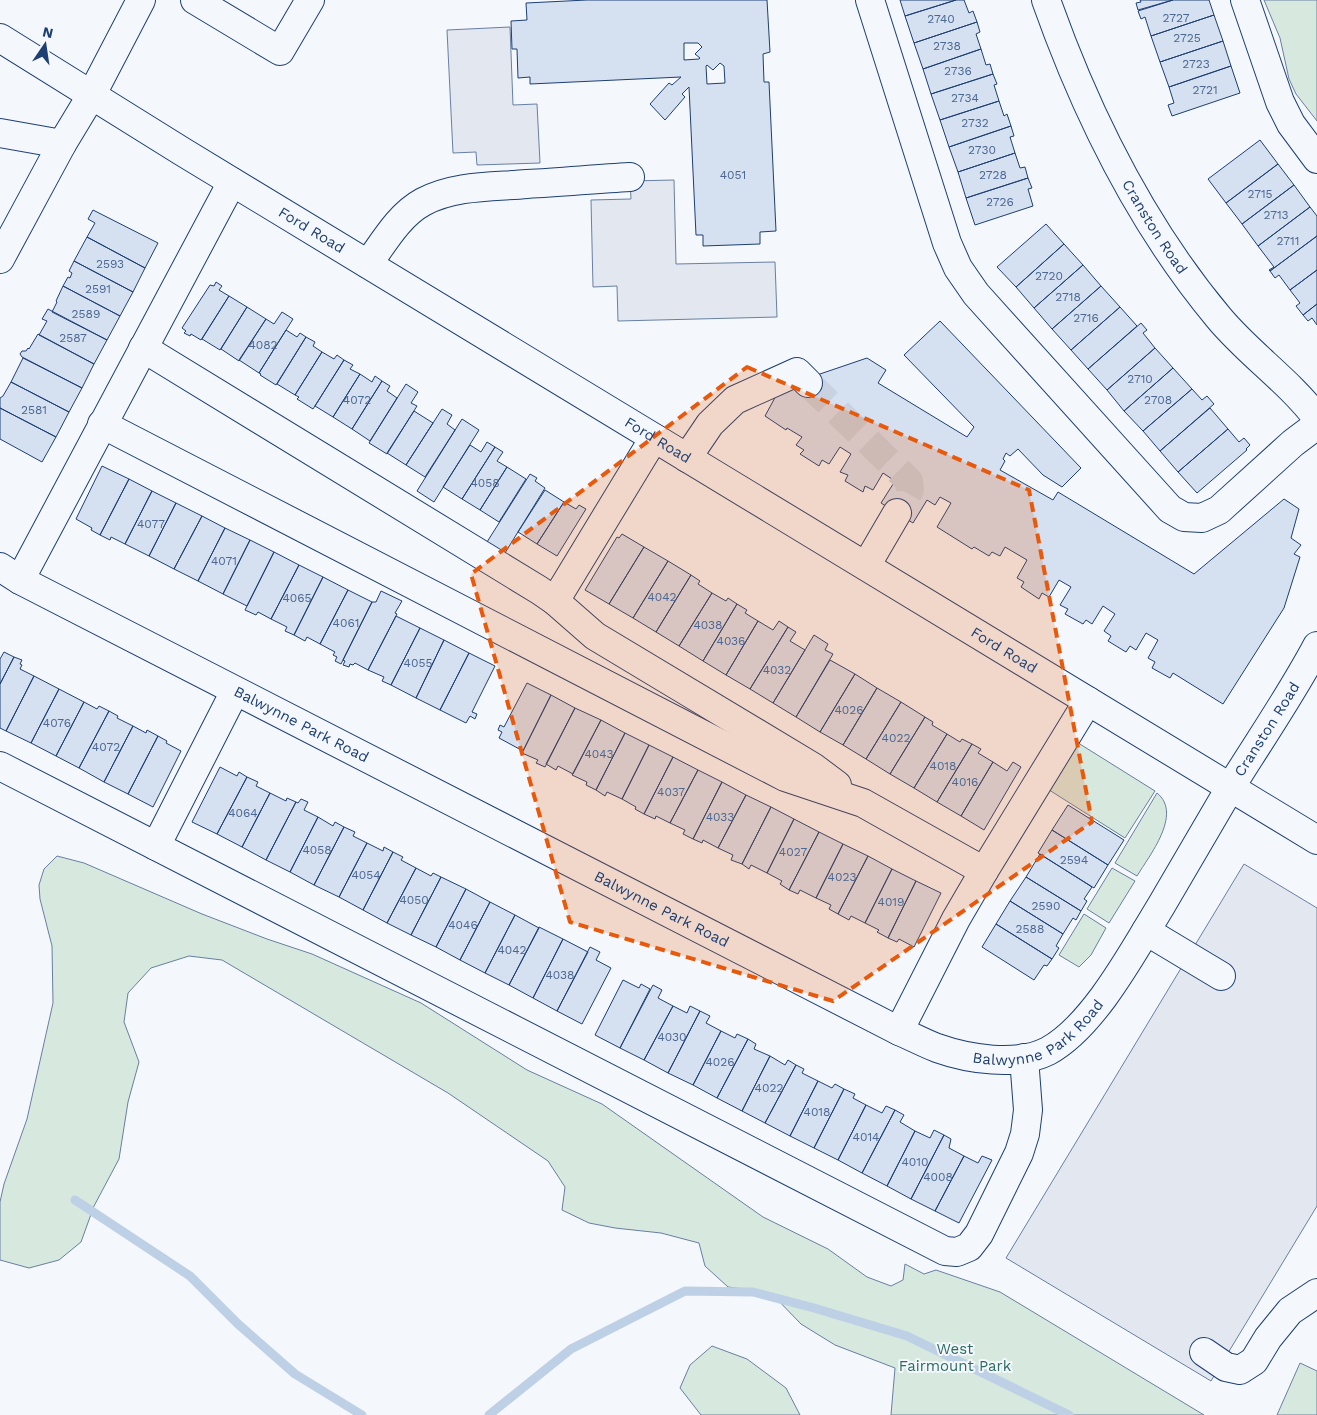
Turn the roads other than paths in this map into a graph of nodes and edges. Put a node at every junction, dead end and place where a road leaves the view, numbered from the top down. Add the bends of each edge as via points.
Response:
1 (141, 0) edge
2 (195, 0) edge
3 (310, 0) edge
4 (870, 0) edge
5 (1046, 0) edge
6 (1245, 0) edge
7 (0, 38) edge
8 (91, 96) junction
9 (0, 133) edge
10 (62, 144) junction
11 (1317, 159) edge
12 (630, 177) dead end
13 (232, 182) junction
14 (0, 259) edge
15 (368, 264) junction
16 (143, 348) junction
17 (808, 383) tunnel mouth
18 (1317, 419) edge
19 (102, 424) junction
20 (654, 438) junction
21 (687, 458) junction
22 (897, 513) tunnel mouth
23 (866, 566) junction
24 (10, 573) edge
25 (555, 602) junction
26 (1317, 646) edge
27 (235, 691) junction
28 (1088, 701) junction
29 (0, 766) edge
30 (1231, 787) junction
31 (863, 803) junction
32 (1317, 840) edge
33 (156, 846) junction
34 (984, 871) junction
35 (1146, 931) junction
36 (1221, 976) dead end
37 (899, 1030) junction
38 (1024, 1058) junction
39 (1317, 1293) edge
40 (1204, 1352) dead end

1 - 8 street
2 - 3 street via 280,51
4 - 18 street via 947,243 958,268 976,294 1170,509 1184,517 1202,518 1219,510
5 - 18 street, Cranston Road via 1102,133 1161,239 1220,319 1304,402
6 - 11 street via 1280,102 1291,124
7 - 8 street, Ford Road
8 - 10 street
8 - 13 street, Ford Road
9 - 10 street
10 - 14 street
12 - 15 street via 472,188 444,194 423,202 407,214
13 - 15 street, Ford Road
13 - 16 street
15 - 20 street, Ford Road
16 - 19 street
16 - 25 street
17 - 21 street via 797,372 735,400 710,424
19 - 24 street
19 - 31 street via 785,777
20 - 21 street, Ford Road
20 - 25 street
21 - 23 street, Ford Road
22 - 23 street
23 - 28 street, Ford Road
24 - 27 street, Balwynne Park Road
25 - 31 street via 595,636 813,767
26 - 30 street, Cranston Road
27 - 33 street
27 - 37 street, Balwynne Park Road
28 - 30 street, Ford Road
28 - 34 street
29 - 33 street
30 - 32 street, Ford Road
30 - 35 street, Balwynne Park Road
31 - 34 street
33 - 38 street via 945,1251 957,1252 969,1247 979,1234 1019,1153 1028,1110
34 - 37 street
35 - 36 street
35 - 38 street, Balwynne Park Road via 1084,1022 1047,1052
37 - 38 street, Balwynne Park Road via 937,1048 971,1057
39 - 40 street via 1290,1311 1254,1361 1240,1370 1226,1367

